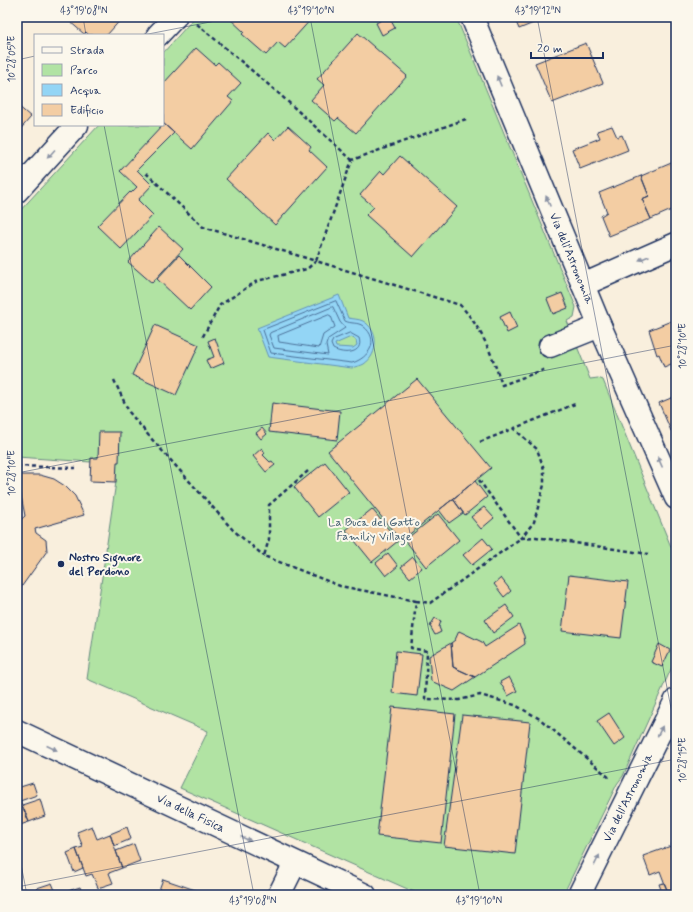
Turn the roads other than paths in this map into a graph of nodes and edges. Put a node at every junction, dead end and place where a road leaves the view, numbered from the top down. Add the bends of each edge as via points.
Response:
1 (472, 17) edge
2 (185, 20) edge
3 (160, 34) edge
4 (76, 126) edge
5 (17, 191) edge
6 (676, 244) edge
7 (583, 285) junction
8 (600, 326) junction
9 (550, 346) dead end
10 (676, 498) edge
11 (676, 700) edge
12 (17, 731) edge
13 (295, 863) junction
14 (279, 895) edge
15 (364, 895) edge
16 (579, 895) edge

7 -> 1 street, Via dell'Astronomia
2 - 3 street
4 -> 5 street
6 -> 7 street
7 - 8 street, Via dell'Astronomia
8 - 9 street
10 -> 8 street, Via dell'Astronomia
16 -> 11 street, Via dell'Astronomia
12 -> 13 street, Via della Fisica
13 - 14 street
13 - 15 street, Via della Fisica

